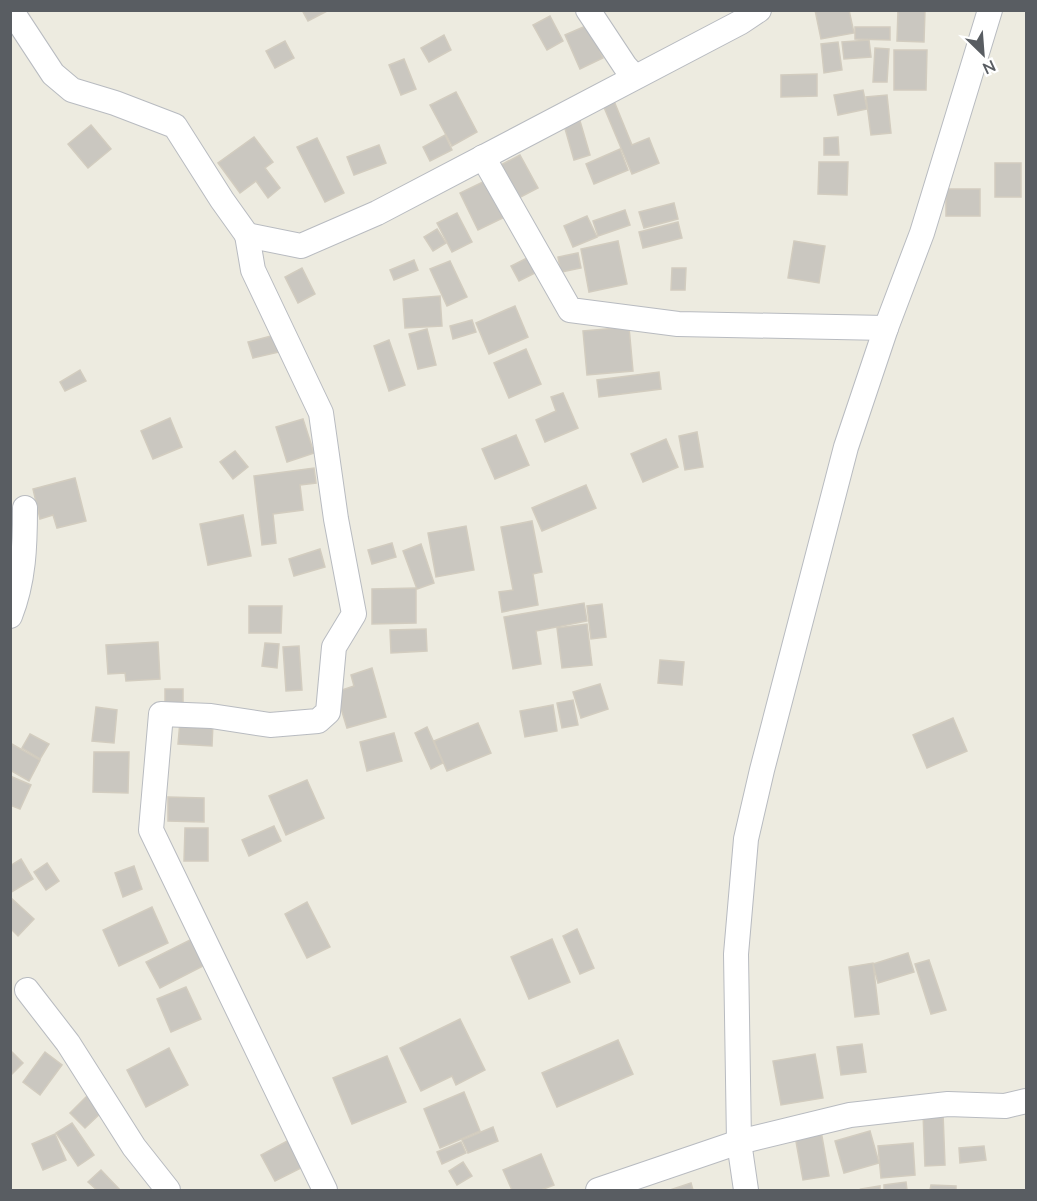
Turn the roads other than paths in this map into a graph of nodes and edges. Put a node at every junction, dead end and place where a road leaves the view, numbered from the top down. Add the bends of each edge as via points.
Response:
1 (11, 10) edge
2 (588, 10) edge
3 (759, 10) edge
4 (990, 10) edge
5 (635, 77) junction
6 (483, 158) junction
7 (247, 235) junction
8 (886, 328) junction
9 (25, 508) dead end
10 (10, 616) edge
11 (27, 990) dead end
12 (1026, 1101) edge
13 (739, 1142) junction
14 (168, 1191) edge
15 (325, 1191) edge
16 (598, 1191) edge
17 (746, 1191) edge

1 - 7 street via 53,74 72,90 175,126
2 - 5 street
3 - 5 street
4 - 8 street via 922,233
5 - 6 street
6 - 7 street via 377,213 301,246
6 - 8 street via 570,310 678,324
7 - 15 street via 253,270 321,413 354,614 334,647 328,712 318,722 270,725 211,716 160,714 151,830
8 - 13 street via 846,447 746,840 736,954
9 - 10 street via 25,552
11 - 14 street via 68,1042 134,1147
12 - 13 street via 1005,1106 948,1104 850,1115
13 - 16 street
13 - 17 street

